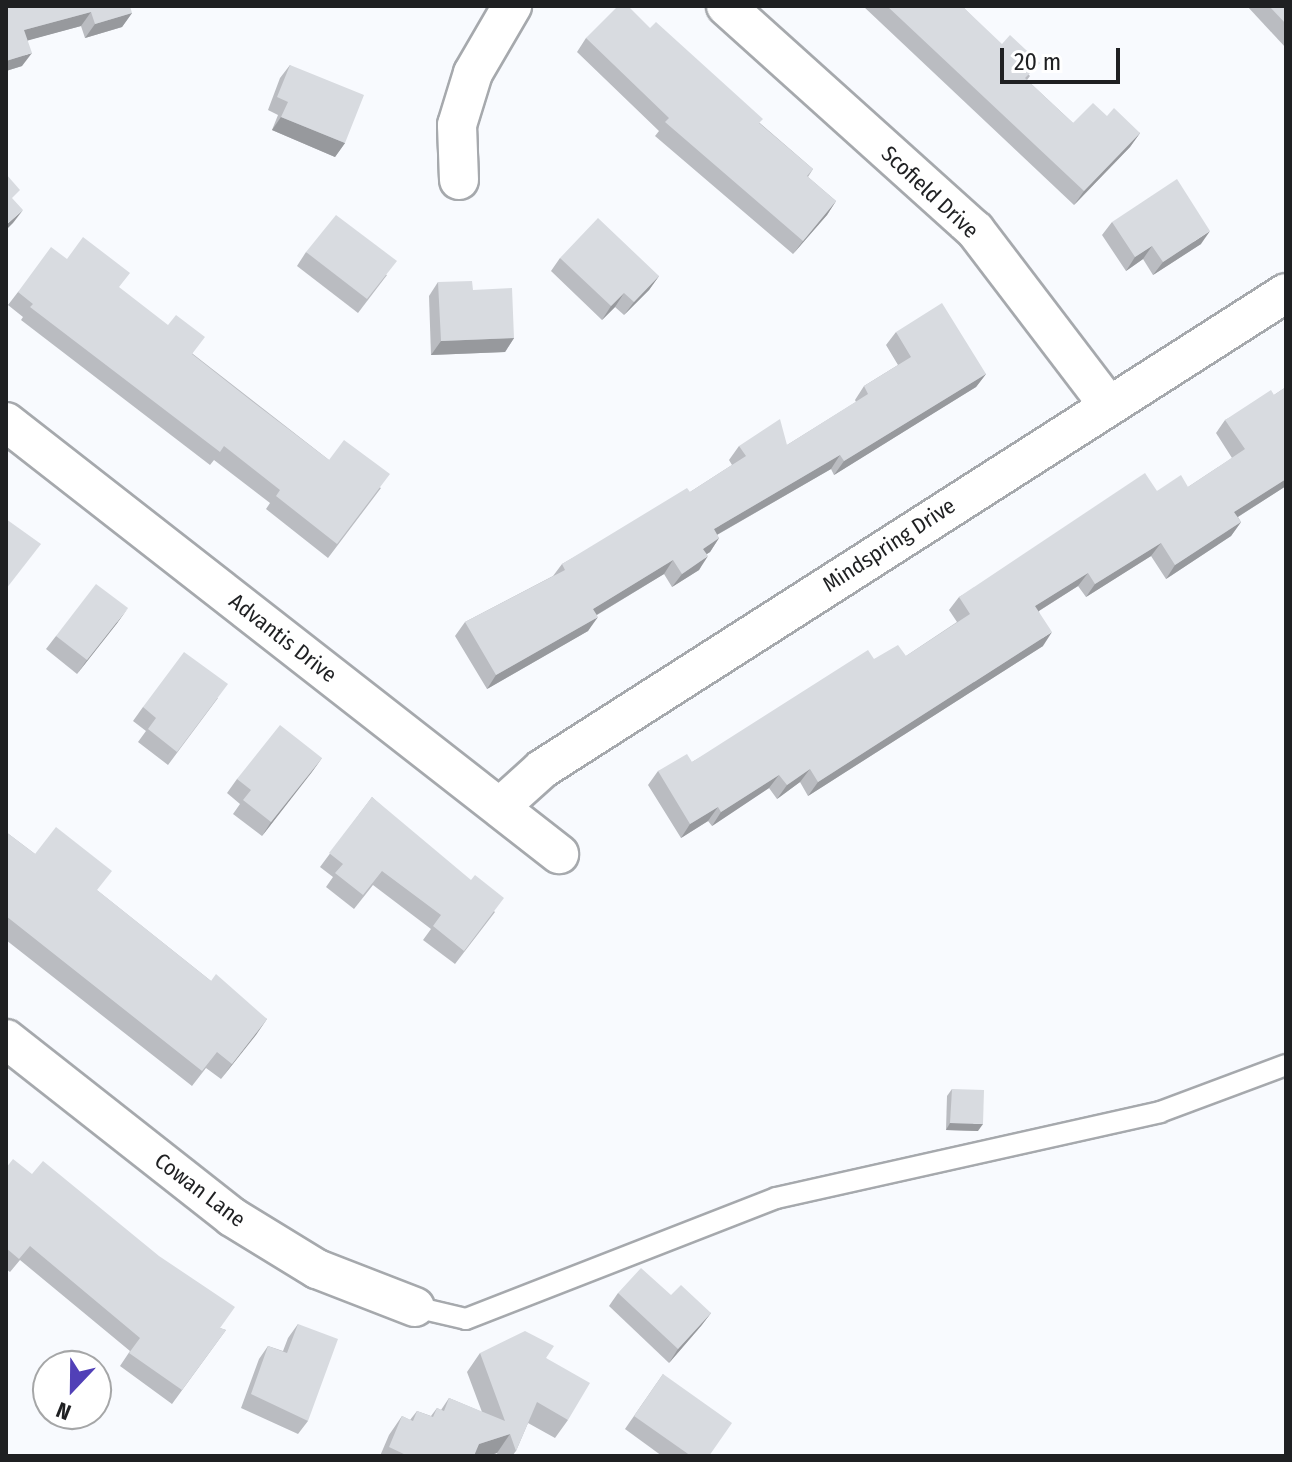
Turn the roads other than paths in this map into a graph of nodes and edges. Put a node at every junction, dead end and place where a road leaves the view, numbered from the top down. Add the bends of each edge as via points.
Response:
1 (512, 6) edge
2 (726, 6) edge
3 (459, 180) dead end
4 (1286, 293) edge
5 (1107, 403) junction
6 (6, 422) edge
7 (500, 807) junction
8 (559, 854) dead end
9 (6, 1039) edge
10 (1286, 1065) edge
11 (415, 1307) joint

1 - 3 street via 469,86 457,125
2 - 5 street, Scofield Drive via 975,230
4 - 5 street, Mindspring Drive
5 - 7 street, Mindspring Drive via 542,769
6 - 7 street, Advantis Drive
7 - 8 street, Advantis Drive
9 - 11 street, Cowan Lane via 232,1217 317,1269
10 - 11 lane via 1160,1112 776,1198 466,1319

